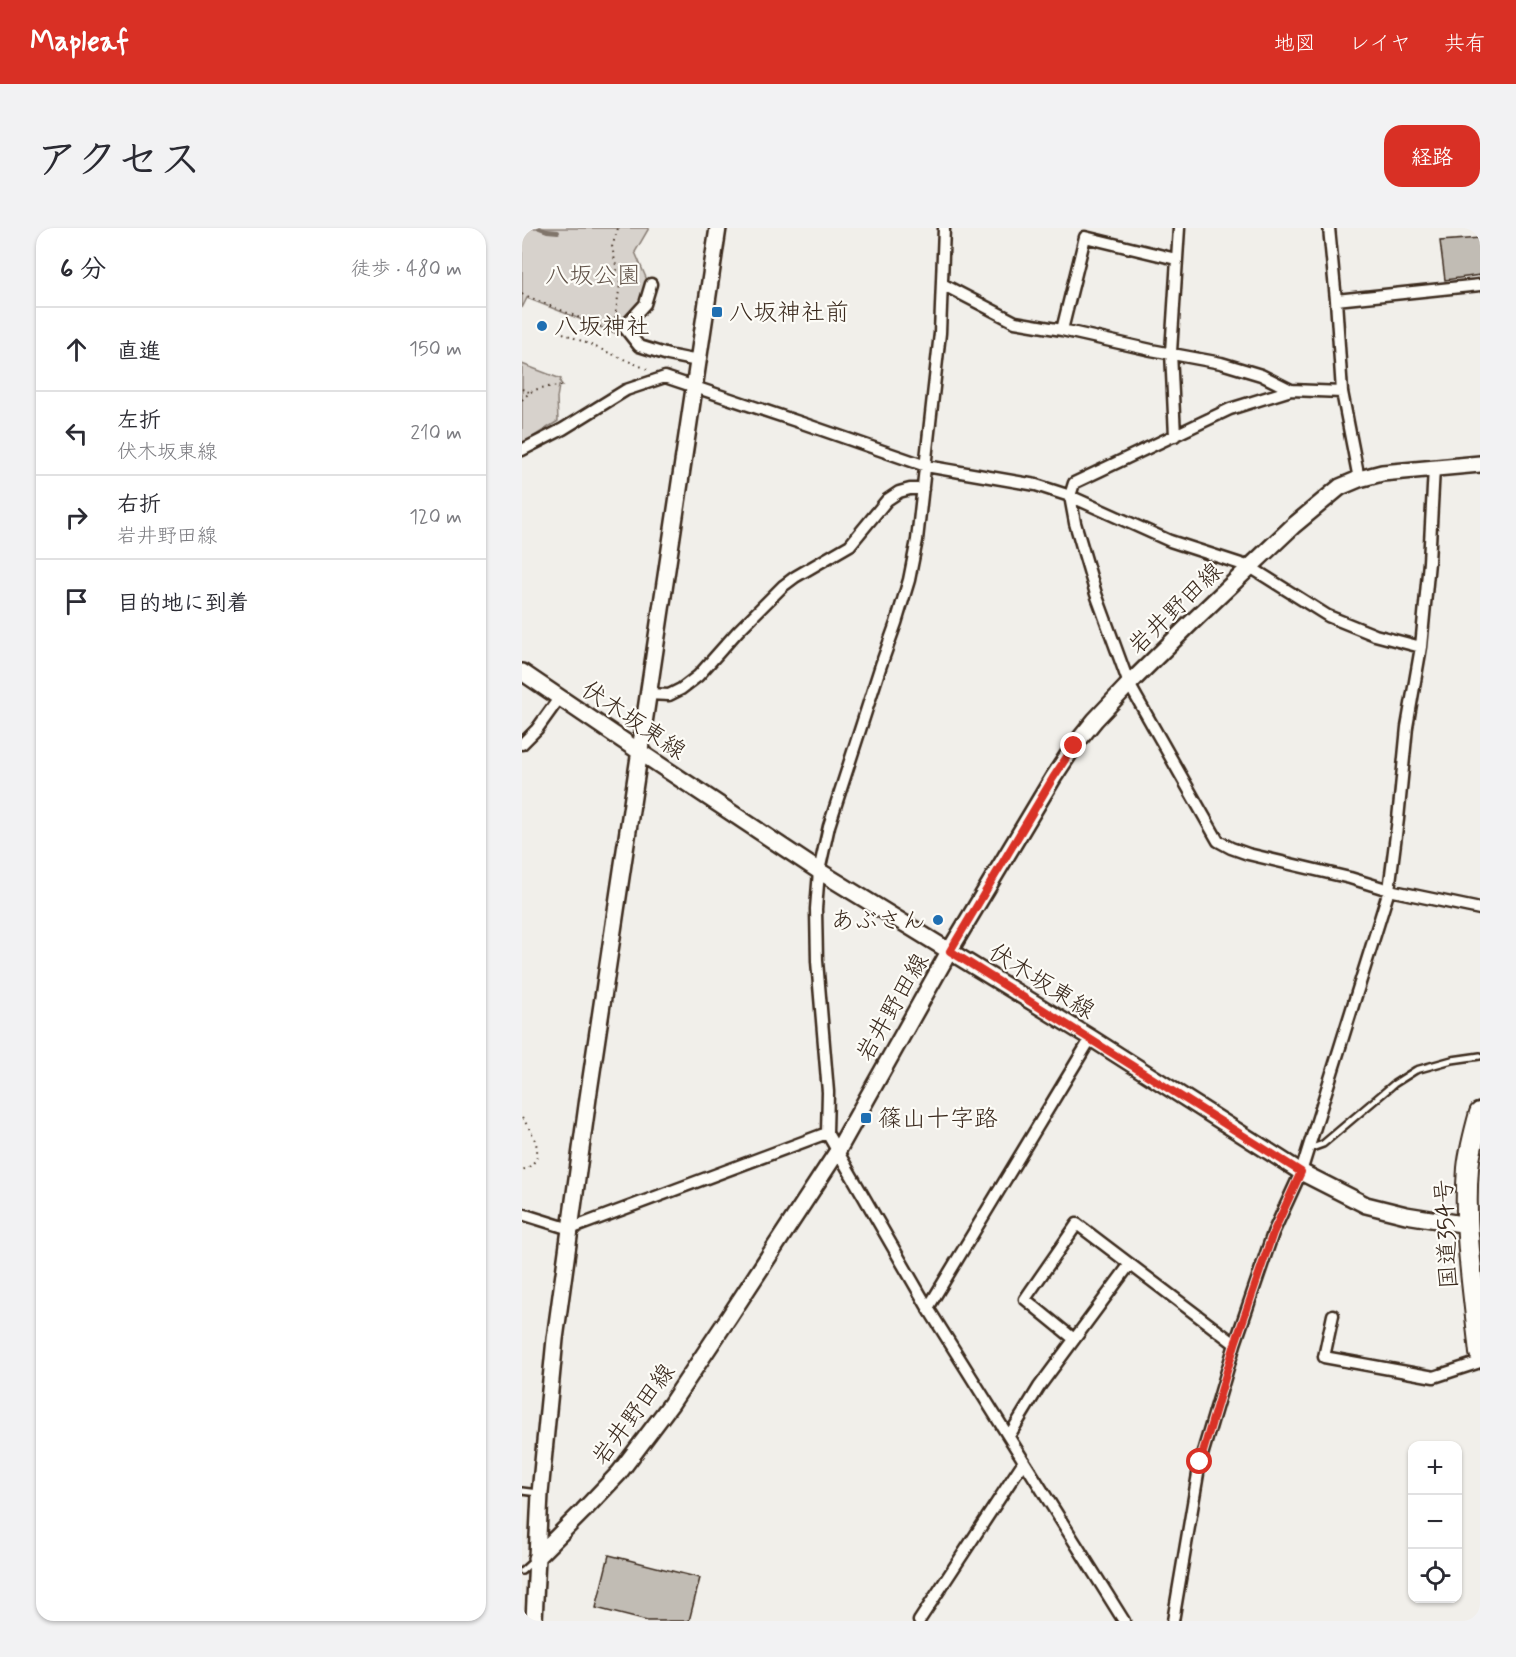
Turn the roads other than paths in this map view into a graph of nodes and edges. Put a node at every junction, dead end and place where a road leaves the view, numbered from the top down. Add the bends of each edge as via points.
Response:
1 (718, 228) edge
2 (944, 228) edge
3 (1179, 228) edge
4 (1329, 228) edge
5 (1176, 259) junction
6 (651, 284) dead end
7 (942, 284) junction
8 (1480, 285) edge
9 (1336, 300) junction
10 (1062, 330) junction
11 (1171, 352) junction
12 (698, 361) junction
13 (694, 387) junction
14 (1291, 390) junction
15 (1342, 392) junction
16 (1175, 436) junction
17 (522, 450) edge
18 (1480, 464) edge
19 (926, 466) junction
20 (1434, 468) junction
21 (1359, 479) junction
22 (923, 489) junction
23 (1070, 496) junction
24 (1250, 567) junction
25 (1421, 647) junction
26 (522, 672) edge
27 (1129, 684) junction
28 (648, 694) junction
29 (560, 697) junction
30 (522, 744) edge
31 (640, 752) junction
32 (819, 871) junction
33 (1389, 890) junction
34 (1480, 909) edge
35 (950, 951) junction
36 (1091, 1038) junction
37 (1480, 1056) edge
38 (1480, 1113) edge
39 (827, 1133) junction
40 (1308, 1150) junction
41 (837, 1152) junction
42 (1301, 1172) junction
43 (522, 1214) edge
44 (1474, 1226) edge
45 (570, 1229) junction
46 (1130, 1264) junction
47 (928, 1308) junction
48 (1333, 1315) dead end
49 (1479, 1328) edge
50 (1074, 1339) junction
51 (1235, 1344) junction
52 (1480, 1353) edge
53 (1480, 1362) edge
54 (1009, 1437) junction
55 (1024, 1461) junction
56 (522, 1491) edge
57 (540, 1493) junction
58 (536, 1558) junction
59 (522, 1571) edge
60 (534, 1621) edge
61 (919, 1621) edge
62 (1124, 1621) edge
63 (1173, 1621) edge

1 - 12 main road
2 - 7 street
3 - 5 street
4 - 9 street
5 - 10 street via 1085,237
5 - 11 street
6 - 12 street via 645,304 624,327 639,345
7 - 10 street via 1015,322
7 - 19 street
8 - 9 street
9 - 15 street
10 - 11 street
11 - 14 street via 1261,375
11 - 16 street
12 - 13 main road
13 - 17 street via 665,377 626,390
13 - 19 street
13 - 28 main road
14 - 15 street
14 - 16 street via 1230,409
15 - 21 street
16 - 23 street via 1074,483
18 - 20 main road, 岩井野田線
19 - 22 street
19 - 23 street via 1036,485
20 - 21 main road, 岩井野田線
20 - 25 street
21 - 24 main road, 岩井野田線 via 1340,487 1316,506
22 - 28 street via 898,492 850,545 783,586 699,676 669,695
22 - 32 street via 909,580 829,826
23 - 24 street via 1170,541
23 - 27 street via 1096,594
24 - 25 street via 1328,615 1375,635
24 - 27 main road, 岩井野田線
25 - 33 street via 1407,727
26 - 29 main road, 伏木坂東線
27 - 33 street via 1218,841 1248,854
27 - 35 main road, 岩井野田線 via 1069,754
28 - 31 main road
29 - 30 street
29 - 31 main road, 伏木坂東線
31 - 32 main road, 伏木坂東線
31 - 45 main road
32 - 35 main road, 伏木坂東線
32 - 39 street via 817,961 828,1092
33 - 34 street
33 - 40 street
35 - 36 main road, 伏木坂東線
35 - 41 main road, 岩井野田線
36 - 42 main road, 伏木坂東線
36 - 47 street
37 - 40 lane via 1416,1070 1323,1144
38 - 44 highway, 国道354号 via 1467,1190
39 - 41 street
39 - 45 street
40 - 42 street
41 - 47 street
41 - 58 main road, 岩井野田線 via 664,1413 619,1473
42 - 44 main road, 伏木坂東線 via 1366,1204
42 - 51 street via 1273,1233
43 - 45 street
44 - 49 highway, 国道354号
45 - 57 main road
46 - 50 street
46 - 50 street via 1077,1224 1025,1299
46 - 51 street
47 - 54 street
48 - 53 street via 1323,1357 1434,1377
49 - 52 highway, 国道354号
50 - 54 street
51 - 63 street via 1200,1462
54 - 55 street
55 - 61 street
55 - 62 street
56 - 57 lane
57 - 58 main road
58 - 59 lane
58 - 60 main road

